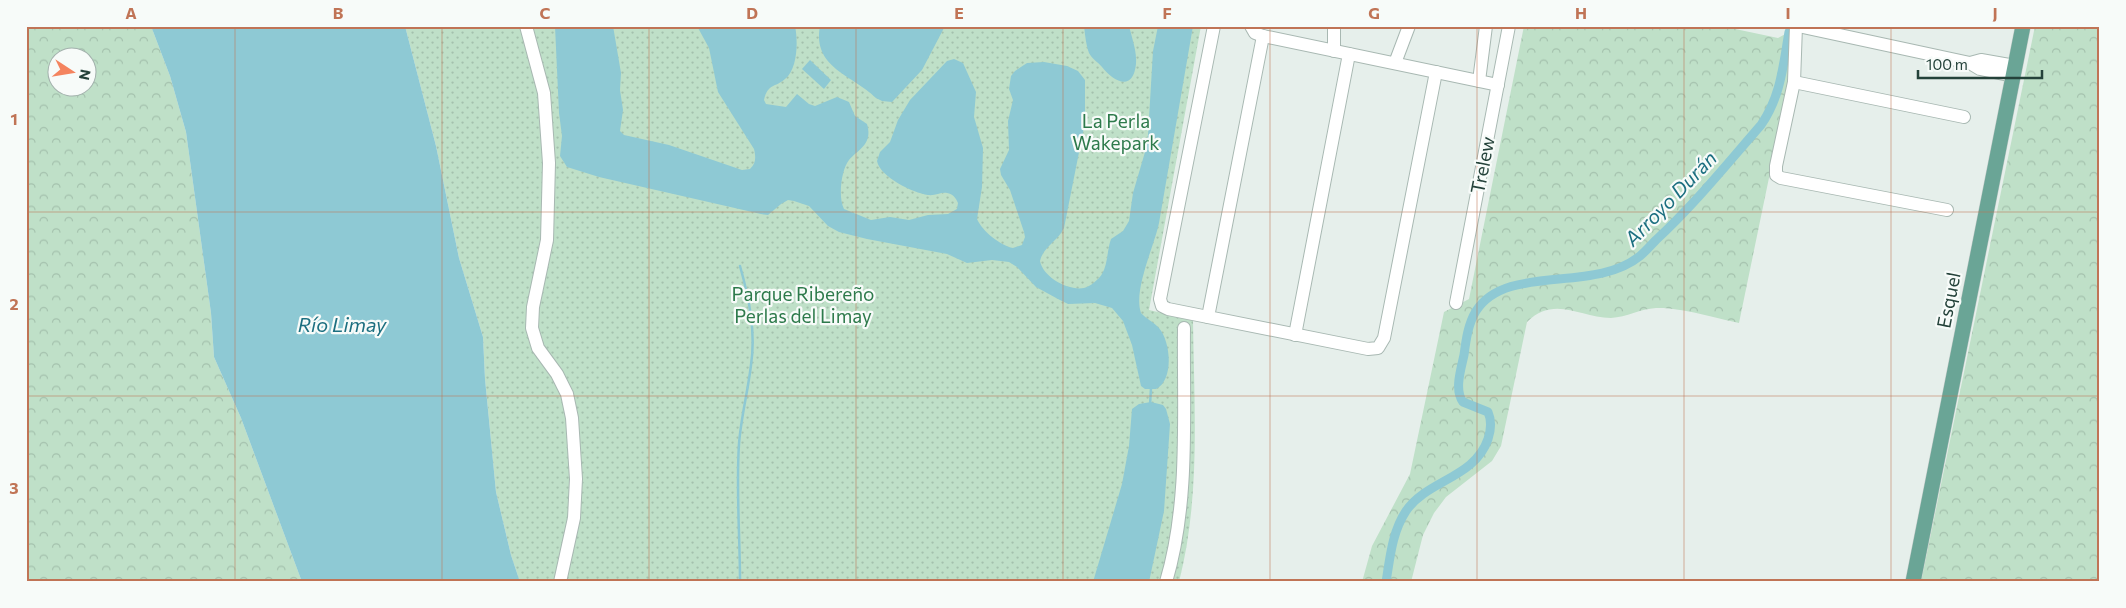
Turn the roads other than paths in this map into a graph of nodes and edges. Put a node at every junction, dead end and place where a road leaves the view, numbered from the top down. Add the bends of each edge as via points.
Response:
1 (526, 26) edge
2 (1214, 26) edge
3 (1251, 26) edge
4 (1334, 26) edge
5 (1408, 26) edge
6 (1486, 26) edge
7 (1509, 26) edge
8 (1797, 26) edge
9 (2023, 26) edge
10 (1263, 36) junction
11 (1334, 51) junction
12 (1349, 54) junction
13 (1395, 63) junction
14 (2014, 71) junction
15 (1436, 72) junction
16 (1479, 81) junction
17 (1794, 82) junction
18 (1498, 84) junction
19 (1964, 118) dead end
20 (1947, 210) dead end
21 (1456, 303) dead end
22 (1208, 317) junction
23 (1184, 328) dead end
24 (1295, 334) junction
25 (560, 582) edge
26 (1166, 582) edge
27 (1913, 582) edge

1 - 25 street via 544,93 549,163 547,240 533,307 532,328 538,348 567,394 576,479 573,524
2 - 22 street via 1160,301 1165,308
3 - 10 street via 1255,33
4 - 11 street
5 - 13 street
6 - 16 street
7 - 18 street, Trelew
8 - 14 street via 1970,63 1980,69
8 - 17 street
9 - 14 main road, Esquel
10 - 11 street
10 - 22 street
11 - 12 street
12 - 13 street
12 - 24 street
13 - 15 street
14 - 27 main road, Esquel
15 - 16 street
15 - 24 street via 1381,346 1372,350
16 - 18 street
17 - 19 street
17 - 20 street via 1775,171 1778,177
18 - 21 street, Trelew
22 - 24 street
23 - 26 street via 1182,482 1175,544

